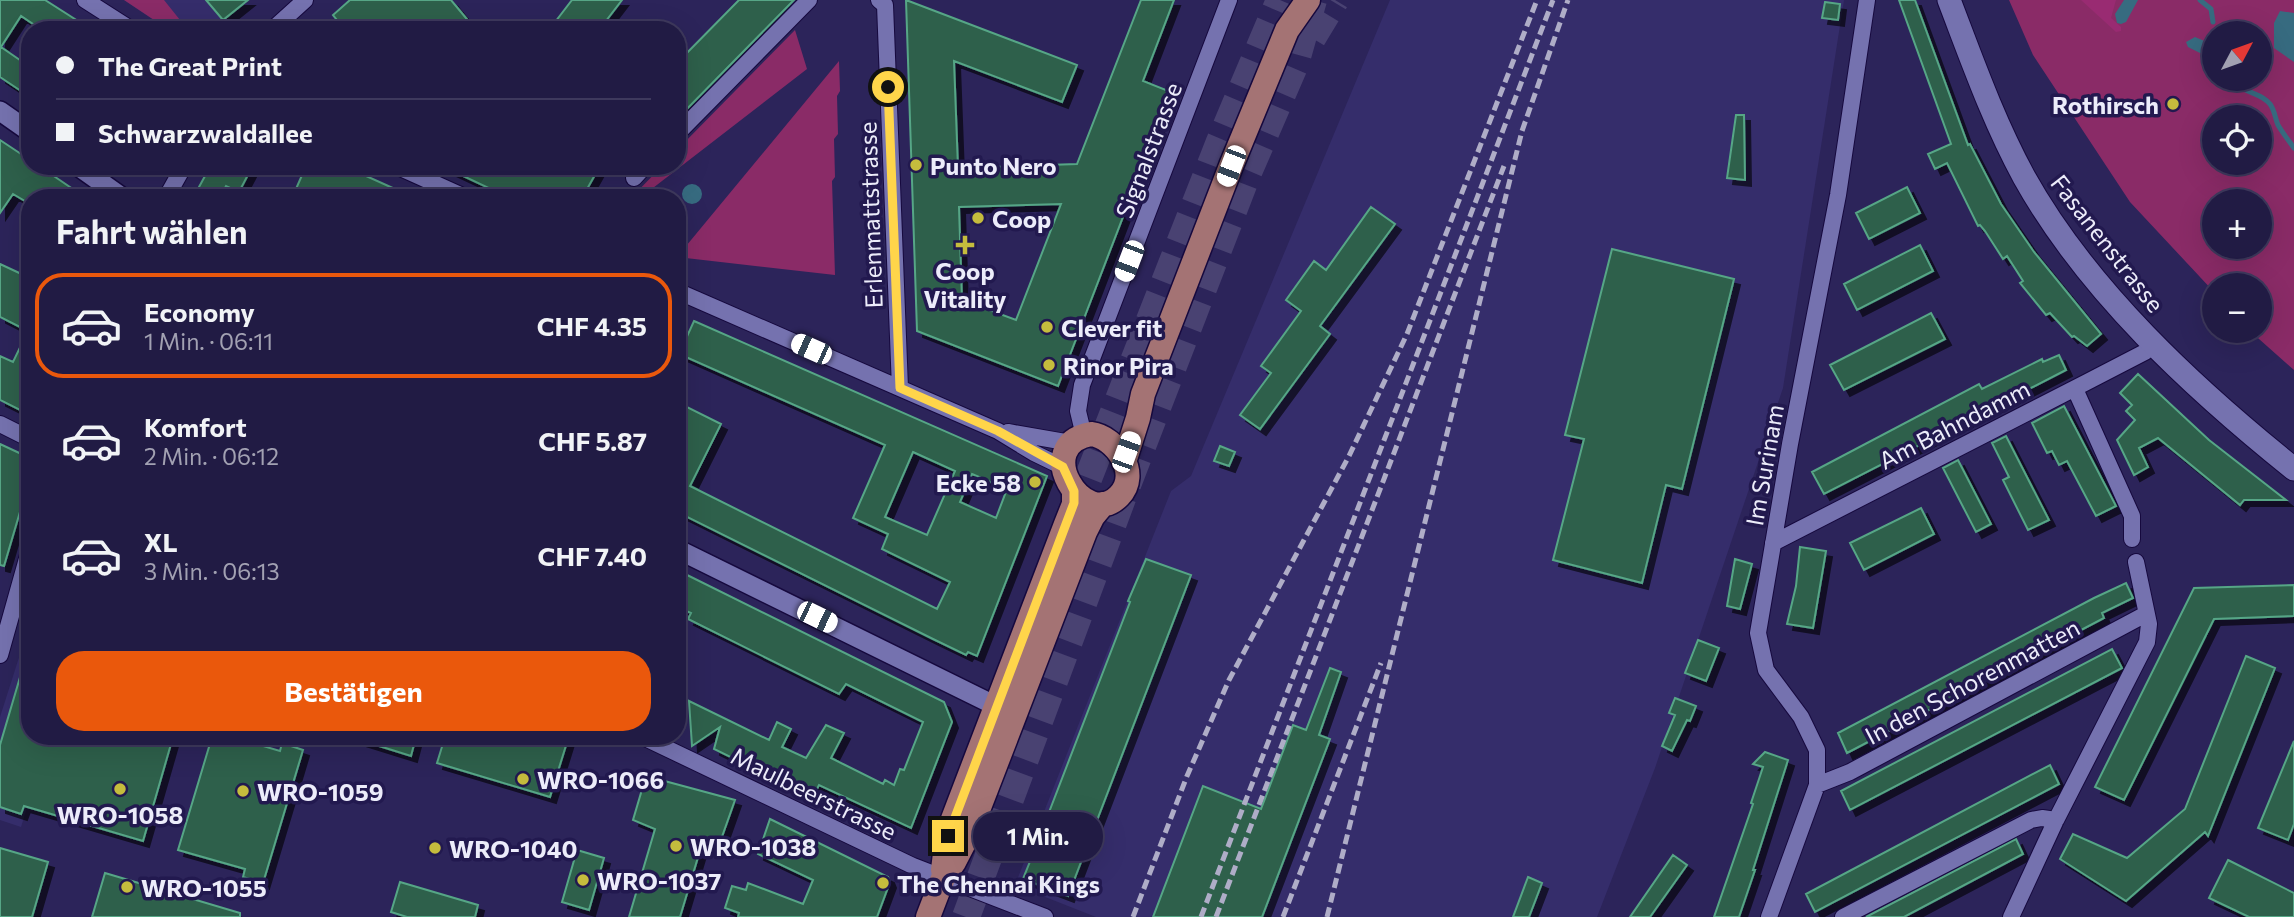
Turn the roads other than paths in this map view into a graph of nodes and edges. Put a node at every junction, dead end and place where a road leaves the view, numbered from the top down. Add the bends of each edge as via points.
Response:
1 (85, 0) edge
2 (305, 0) edge
3 (809, 0) edge
4 (879, 0) edge
5 (1230, 0) edge
6 (1293, 0) edge
7 (1308, 0) edge
8 (1867, 0) edge
9 (1949, 0) edge
10 (118, 21) edge
11 (282, 21) edge
12 (1287, 30) junction
13 (0, 111) edge
14 (686, 125) edge
15 (21, 126) edge
16 (91, 175) edge
17 (416, 175) edge
18 (110, 189) edge
19 (447, 189) edge
20 (686, 295) edge
21 (2153, 343) junction
22 (900, 388) junction
23 (2075, 389) junction
24 (1143, 394) junction
25 (0, 424) edge
26 (998, 431) junction
27 (21, 434) edge
28 (1087, 439) junction
29 (1124, 461) junction
30 (1063, 467) junction
31 (2294, 469) edge
32 (1074, 491) junction
33 (1103, 504) junction
34 (2132, 539) dead end
35 (1773, 542) junction
36 (686, 553) edge
37 (2136, 562) dead end
38 (21, 580) edge
39 (2146, 614) junction
40 (0, 655) edge
41 (996, 706) junction
42 (660, 745) edge
43 (1816, 785) junction
44 (2056, 820) junction
45 (943, 878) junction
46 (928, 917) edge
47 (1045, 917) edge
48 (1769, 917) edge
49 (1843, 917) edge
50 (2011, 917) edge

1 - 10 street
2 - 11 street
3 - 14 street
4 - 22 street, Erlenmattstrasse via 885,5
5 - 28 street, Signalstrasse via 1082,385 1078,411
6 - 12 main road
7 - 12 main road
8 - 35 street, Im Surinam via 1840,184
9 - 21 main road, Fasanenstrasse via 1995,118 2025,179 2080,258
12 - 24 main road
13 - 15 street
16 - 18 street
17 - 19 street
20 - 22 street
21 - 23 street, Am Bahndamm via 2145,352
21 - 31 main road, Fasanenstrasse
22 - 26 street
23 - 34 street via 2132,516
23 - 35 street, Am Bahndamm
24 - 28 main road via 1114,431
24 - 29 main road
25 - 27 street
26 - 28 street
26 - 30 street
28 - 29 main road
28 - 30 main road via 1064,455
29 - 33 main road via 1124,490
30 - 32 main road
32 - 33 main road via 1087,501
32 - 41 main road via 1074,503
33 - 45 main road via 1085,532 970,831
35 - 43 street, Im Surinam via 1758,633 1766,670 1801,717 1817,750
36 - 41 street
37 - 39 street
38 - 40 street
39 - 43 street, In den Schorenmatten via 1850,772
39 - 44 street via 2147,642
41 - 45 main road via 953,818
42 - 45 street, Maulbeerstrasse
43 - 48 street, Im Surinam
44 - 49 street via 2031,820
44 - 50 street
45 - 46 main road
45 - 47 street, Maulbeerstrasse

